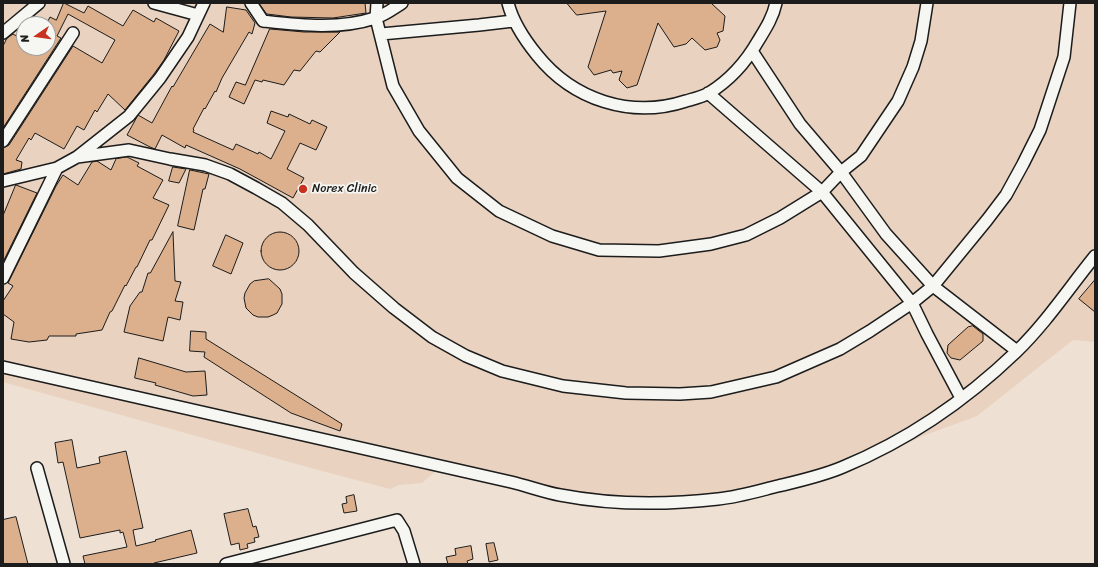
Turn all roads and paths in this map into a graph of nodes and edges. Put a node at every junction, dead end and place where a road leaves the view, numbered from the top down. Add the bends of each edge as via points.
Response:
1 (39, 3) edge
2 (154, 3) edge
3 (204, 3) edge
4 (251, 3) edge
5 (377, 3) edge
6 (402, 3) edge
7 (508, 3) edge
8 (776, 3) edge
9 (927, 3) edge
10 (1070, 3) edge
11 (198, 15) junction
12 (376, 18) junction
13 (513, 21) junction
14 (3, 33) edge
15 (73, 33) dead end
16 (380, 34) junction
17 (752, 51) junction
18 (708, 94) junction
19 (3, 140) edge
20 (77, 157) junction
21 (57, 168) junction
22 (841, 172) junction
23 (3, 181) edge
24 (822, 192) junction
25 (1095, 256) edge
26 (3, 278) edge
27 (933, 286) junction
28 (912, 303) junction
29 (1017, 351) junction
30 (3, 367) edge
31 (961, 398) junction
32 (37, 468) dead end
33 (64, 564) edge
34 (226, 564) edge
35 (414, 564) edge

1 - 14 street
2 - 11 street
3 - 11 street
4 - 12 street via 262,21 306,25 346,24
5 - 12 street
6 - 12 street
7 - 13 street
8 - 17 street via 773,15
9 - 22 street via 921,42 898,101 860,156
10 - 27 street via 1064,57 1040,130 1006,195
11 - 20 street via 188,37 160,78 129,116
12 - 16 street
13 - 16 street
13 - 18 street via 549,69 564,82 604,102 643,109 672,106
15 - 19 street
16 - 24 street via 393,86 419,131 457,178 499,211 552,236 599,250 659,251 711,244 746,235
17 - 18 street via 736,72
17 - 22 street via 800,124
18 - 24 street
20 - 21 street
20 - 28 street via 129,150 205,165 230,174 282,203 308,225 354,273 432,337 502,372 563,386 626,393 680,394 710,392 776,377 840,349
21 - 23 street
21 - 26 street
22 - 24 street
22 - 27 street via 886,234
24 - 28 street
25 - 29 street via 1038,330
27 - 28 street
27 - 29 street
28 - 31 street
29 - 31 street
30 - 31 street via 560,495 657,504 720,499 802,481 842,468 910,433
32 - 33 street
34 - 35 street via 397,520 404,531

